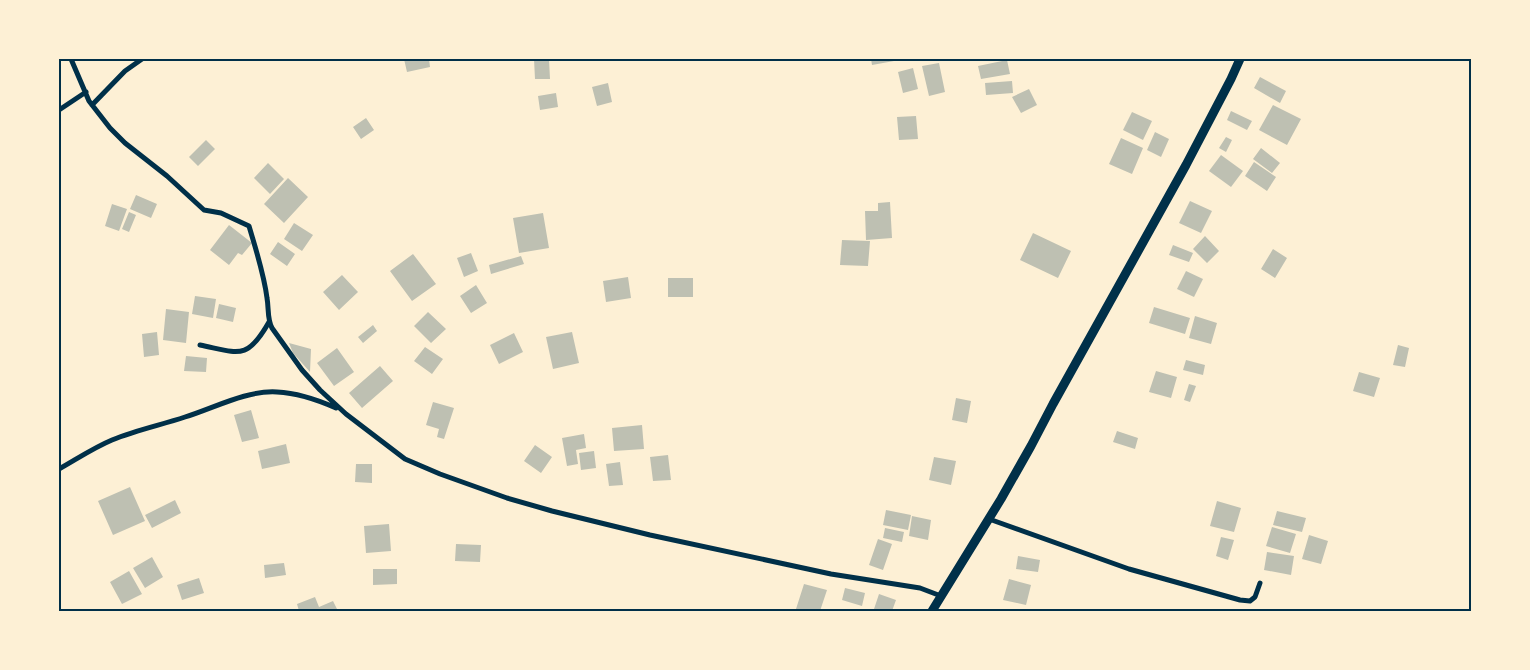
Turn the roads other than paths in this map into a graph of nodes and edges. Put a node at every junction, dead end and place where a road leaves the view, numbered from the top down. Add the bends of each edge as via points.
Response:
1 (71, 59) edge
2 (142, 59) edge
3 (1240, 59) edge
4 (86, 92) junction
5 (92, 104) junction
6 (59, 110) edge
7 (269, 322) junction
8 (200, 345) dead end
9 (341, 410) junction
10 (59, 469) edge
11 (989, 519) junction
12 (1260, 583) dead end
13 (941, 596) junction
14 (932, 611) edge

1 - 4 street
2 - 5 street
3 - 11 street via 1186,165
4 - 5 street
4 - 6 street
5 - 7 street via 125,143 204,210 221,212 249,226 260,262
7 - 8 street via 250,348 236,353
7 - 9 street via 302,370
9 - 10 street via 320,400 298,395 256,394 114,439
9 - 13 street via 404,459 507,498 650,535 831,574 920,588
11 - 12 street via 1129,569 1240,600 1250,601 1255,597
11 - 13 street
13 - 14 street

